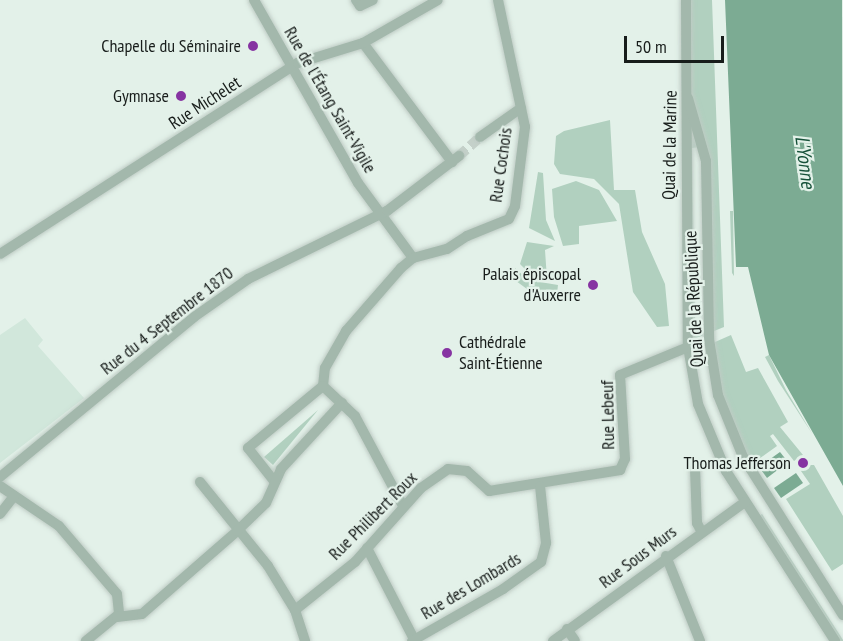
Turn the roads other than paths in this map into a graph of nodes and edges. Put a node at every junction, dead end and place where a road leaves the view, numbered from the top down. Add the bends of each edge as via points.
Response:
1 (254, 0) edge
2 (356, 0) edge
3 (373, 0) edge
4 (438, 0) edge
5 (498, 0) edge
6 (686, 0) edge
7 (363, 42) junction
8 (291, 68) junction
9 (687, 94) junction
10 (521, 108) junction
11 (480, 137) tunnel mouth
12 (380, 215) junction
13 (0, 255) edge
14 (413, 258) junction
15 (688, 327) joint
16 (688, 347) junction
17 (323, 386) junction
18 (342, 403) junction
19 (695, 468) dead end
20 (448, 470) joint
21 (0, 477) edge
22 (274, 481) junction
23 (200, 482) dead end
24 (0, 486) edge
25 (540, 486) junction
26 (14, 496) junction
27 (745, 502) junction
28 (403, 506) junction
29 (0, 514) edge
30 (237, 531) junction
31 (701, 531) junction
32 (367, 548) junction
33 (666, 556) junction
34 (295, 610) junction
35 (843, 615) edge
36 (117, 617) junction
37 (567, 629) junction
38 (413, 640) edge
39 (86, 641) edge
40 (305, 641) edge
41 (553, 641) edge
42 (575, 641) edge
43 (700, 641) edge
44 (835, 641) edge

1 - 8 street, Rue de l'Étang Saint-Vigile
2 - 3 street via 360,6
4 - 7 street, Rue Michelet
5 - 10 street, Rue Cochois
6 - 9 street, Quai de la Marine
7 - 8 street, Rue Michelet
7 - 12 street, Rue du 4 Septembre 1870 via 455,159
8 - 12 street, Rue de l'Étang Saint-Vigile
8 - 13 street, Rue Michelet
9 - 15 street, Quai de la Marine
9 - 35 street, Quai de la République via 706,161 710,339 718,395 743,457
10 - 11 street
10 - 14 street, Rue Cochois via 525,137 515,206 502,225 467,236 447,249
12 - 14 street, Rue de l'Étang Saint-Vigile
12 - 21 street, Rue du 4 Septembre 1870 via 248,279 194,317
14 - 17 street via 367,304 325,368
15 - 16 street, Quai de la République
16 - 25 street, Rue Lebeuf via 620,375 625,459 620,470
16 - 27 street, Quai de la République via 704,423
17 - 18 street
17 - 22 street via 248,448
18 - 22 street
18 - 28 street via 355,416
19 - 31 street via 697,523
20 - 25 street, Rue Lebeuf via 463,470 483,490
20 - 28 street, Rue Philibert Roux
22 - 30 street via 266,503
23 - 30 street
24 - 26 street
25 - 38 street, Rue des Lombards via 546,543 541,562 503,589
26 - 29 street
26 - 36 street via 70,537 117,594 121,608
27 - 31 street, Rue Sous Murs
27 - 44 street, Quai de la République
28 - 32 street, Rue Philibert Roux
30 - 34 street via 268,566
30 - 36 street via 142,614
31 - 33 street, Rue Sous Murs
32 - 34 street, Rue Philibert Roux
32 - 38 street
33 - 37 street, Rue Sous Murs
33 - 43 street
34 - 40 street
36 - 39 street
37 - 41 street, Rue Sous Murs
37 - 42 street

